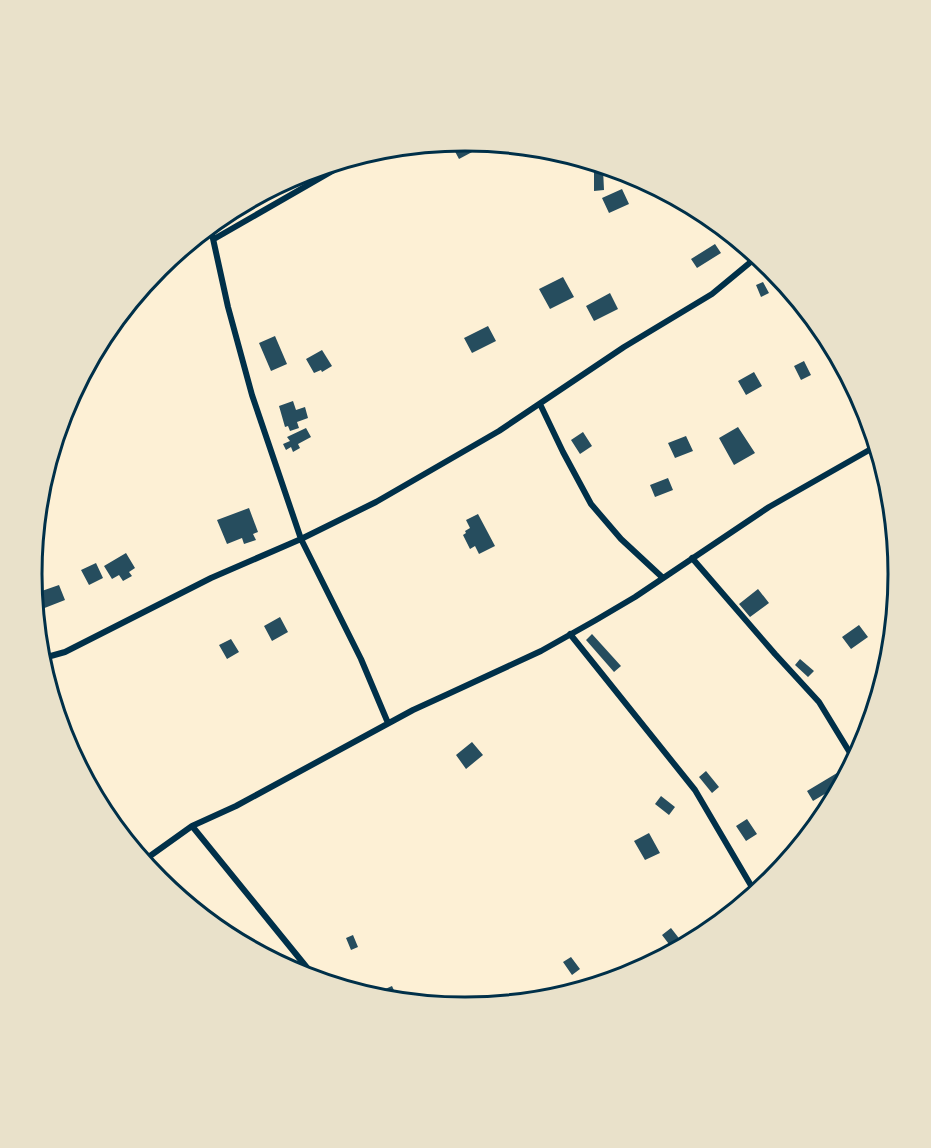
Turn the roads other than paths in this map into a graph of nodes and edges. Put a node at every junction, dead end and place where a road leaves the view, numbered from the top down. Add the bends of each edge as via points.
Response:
1 (329, 173) edge
2 (213, 235) edge
3 (214, 239) junction
4 (751, 262) edge
5 (540, 404) junction
6 (870, 449) edge
7 (301, 539) junction
8 (692, 558) junction
9 (663, 578) junction
10 (570, 634) junction
11 (50, 656) edge
12 (388, 723) junction
13 (849, 752) edge
14 (192, 826) junction
15 (150, 856) edge
16 (751, 886) edge
17 (306, 966) edge

1 - 3 street
2 - 3 street
3 - 7 street via 252,395
4 - 5 street via 712,294
5 - 7 street via 376,502
5 - 9 street via 591,504
6 - 8 street via 769,507
7 - 11 street
7 - 12 street
8 - 9 street
8 - 13 street via 819,702
9 - 10 street
10 - 12 street
10 - 16 street via 695,790
12 - 14 street
14 - 15 street
14 - 17 street

